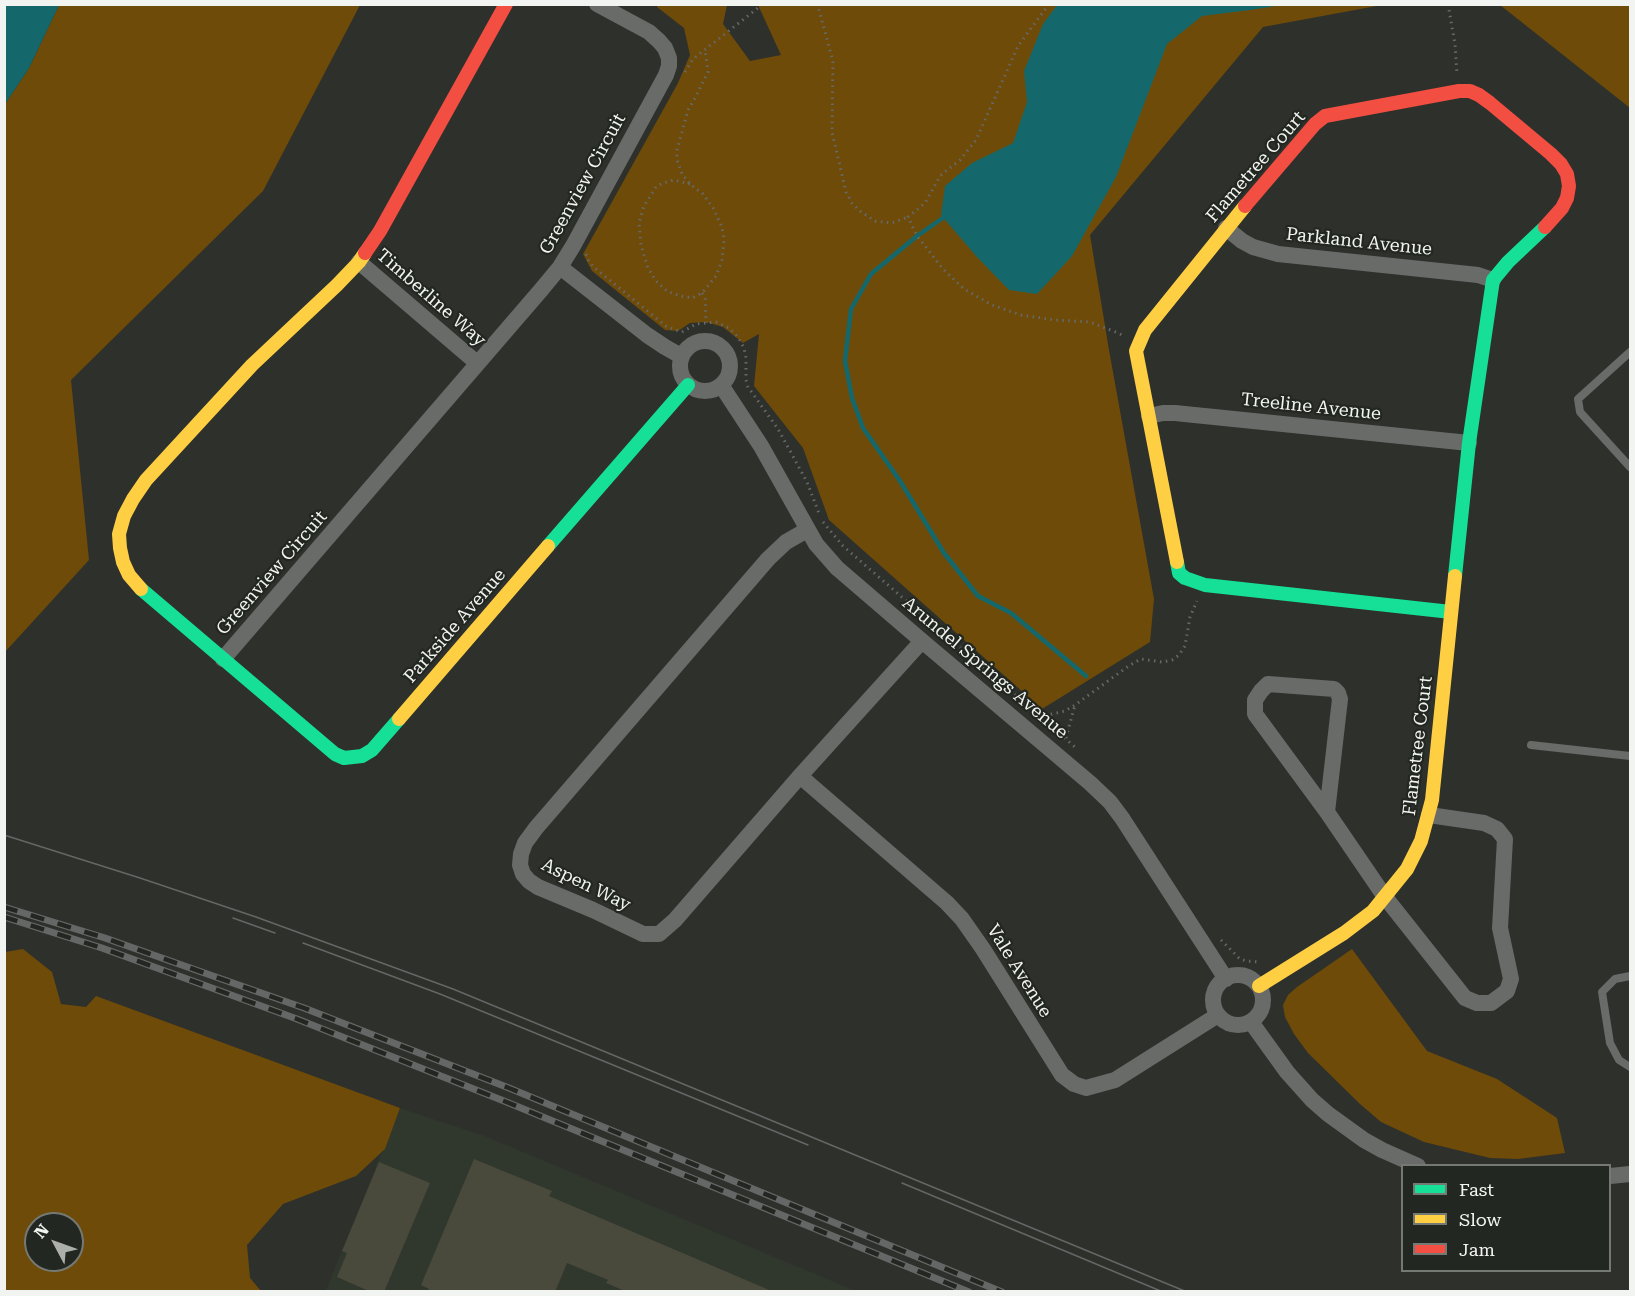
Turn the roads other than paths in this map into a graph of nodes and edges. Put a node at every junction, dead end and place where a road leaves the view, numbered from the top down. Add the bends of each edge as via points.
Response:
1 (506, 4) edge
2 (597, 4) edge
3 (1226, 228) junction
4 (359, 262) junction
5 (560, 267) junction
6 (1493, 280) junction
7 (1630, 352) edge
8 (681, 356) junction
9 (477, 363) junction
10 (688, 385) junction
11 (721, 385) junction
12 (1149, 416) junction
13 (1469, 443) junction
14 (1630, 467) edge
15 (807, 530) junction
16 (1451, 612) junction
17 (922, 641) junction
18 (223, 659) junction
19 (1531, 745) dead end
20 (1630, 756) edge
21 (800, 776) junction
22 (1327, 812) junction
23 (1429, 815) junction
24 (1385, 897) junction
25 (1630, 976) edge
26 (1226, 979) junction
27 (1259, 986) junction
28 (1218, 1014) junction
29 (1251, 1022) junction
30 (1630, 1067) edge
31 (1414, 1164) edge
32 (1630, 1174) edge
33 (1611, 1176) edge

1 - 4 street, Greenview Circuit
2 - 5 street, Greenview Circuit via 659,40 669,66
3 - 6 street, Parkland Avenue via 1253,248 1278,254 1478,274
3 - 6 street, Flametree Court via 1325,116 1470,91 1551,154 1567,174 1569,186 1562,208
3 - 12 street, Flametree Court via 1145,330 1138,346
4 - 9 street, Timberline Way
4 - 18 street, Greenview Circuit via 213,406 146,480 124,516 120,548 129,575
5 - 8 street via 647,335
5 - 9 street, Greenview Circuit
6 - 13 street, Flametree Court
7 - 14 lane via 1578,399 1580,412
8 - 10 street via 680,371
8 - 11 street via 700,341 723,348 730,371
9 - 18 street, Greenview Circuit
10 - 11 street via 704,391
10 - 18 street, Parkside Avenue via 363,756 344,758 335,754
11 - 15 street, Arundel Springs Avenue via 761,446
12 - 13 street, Treeline Avenue via 1175,413
12 - 16 street via 1179,573 1185,578 1205,585
13 - 16 street, Flametree Court
15 - 17 street, Arundel Springs Avenue via 837,568
15 - 21 street, Aspen Way via 772,554 536,828 521,854 523,874 538,887 643,934 659,934
16 - 23 street, Flametree Court
17 - 21 street, Aspen Way
17 - 26 street, Arundel Springs Avenue via 1110,802
19 - 20 lane
21 - 28 street, Vale Avenue via 962,919 1062,1076 1074,1084 1086,1088 1115,1080
22 - 22 street via 1255,714 1255,700 1268,684 1334,689 1338,693
22 - 24 street
23 - 24 street, Flametree Court via 1414,855
23 - 24 street via 1484,824 1497,829 1505,839 1500,928 1511,979 1507,991 1491,1003 1466,998
24 - 27 street, Flametree Court via 1344,933
25 - 30 lane via 1616,979 1602,992 1610,1043 1619,1060
26 - 27 street via 1240,976
26 - 28 street via 1215,992
27 - 29 street via 1261,1009
28 - 29 street via 1237,1025
29 - 31 street via 1287,1072 1328,1114 1364,1140
32 - 33 street

